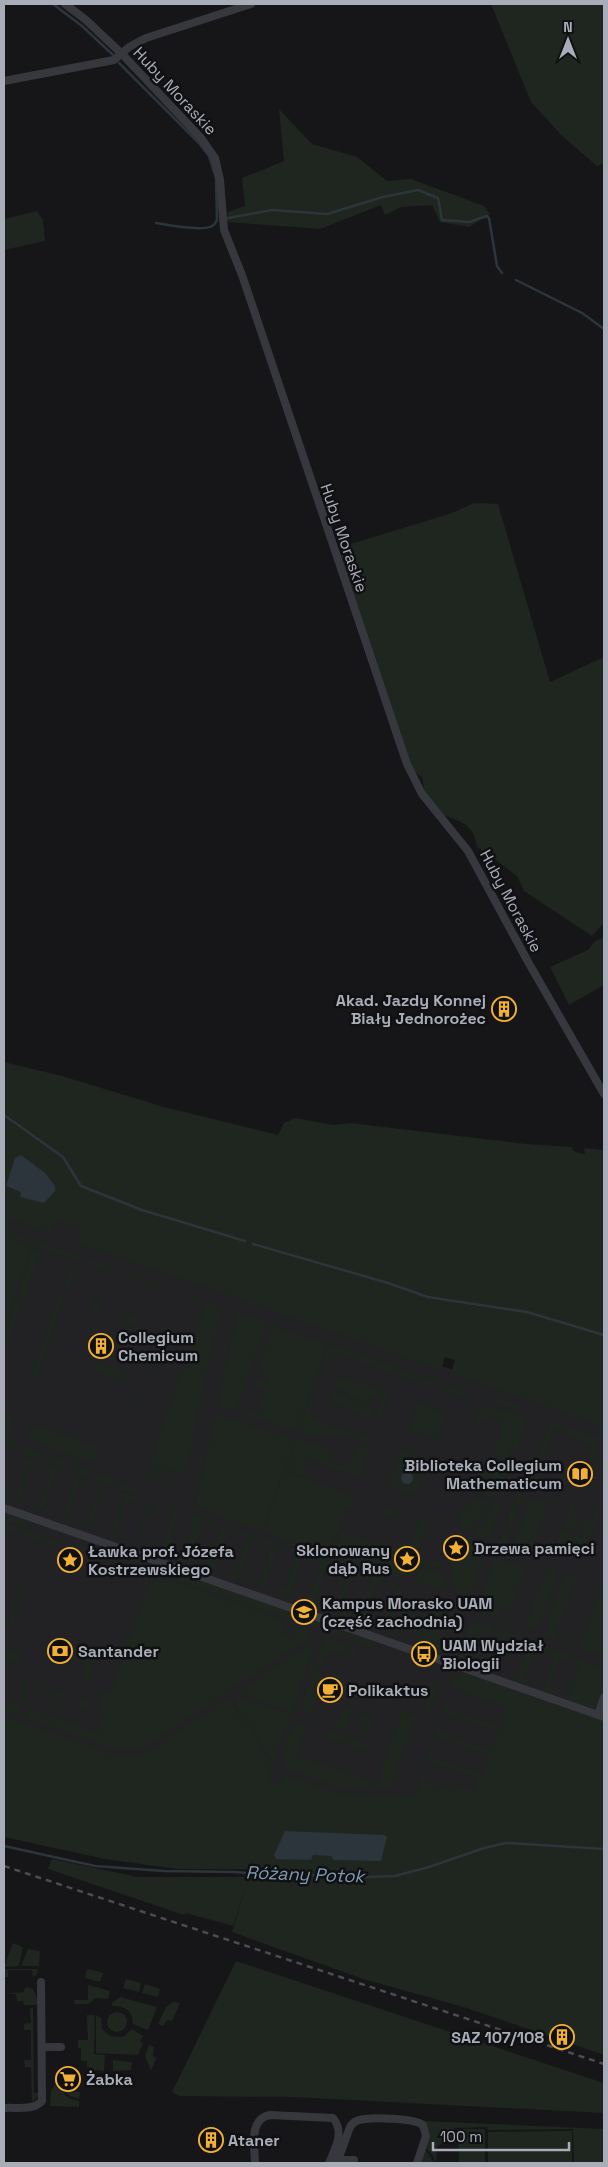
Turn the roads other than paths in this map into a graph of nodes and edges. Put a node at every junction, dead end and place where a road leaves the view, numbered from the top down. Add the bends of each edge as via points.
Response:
1 (65, 4) edge
2 (250, 4) edge
3 (122, 54) junction
4 (4, 81) edge
5 (604, 1094) edge
6 (4, 1508) edge
7 (604, 1697) edge
8 (601, 1716) edge
9 (41, 1982) dead end
10 (42, 2047) junction
11 (61, 2047) dead end
12 (4, 2108) edge
13 (354, 2160) dead end
14 (338, 2162) edge
15 (255, 2163) edge
16 (329, 2163) edge
17 (417, 2163) edge

1 - 3 street, Huby Moraskie
2 - 3 street via 146,38
3 - 4 street via 114,60
3 - 5 street, Huby Moraskie via 201,138 215,158 224,230 407,764 422,794 468,851
6 - 8 street
7 - 8 street
9 - 10 street
10 - 11 street
10 - 12 street via 42,2101 34,2106
13 - 14 street
14 - 17 street via 350,2127 361,2120 411,2121 424,2125 427,2132
15 - 16 street via 255,2126 260,2119 270,2115 333,2118 340,2132

